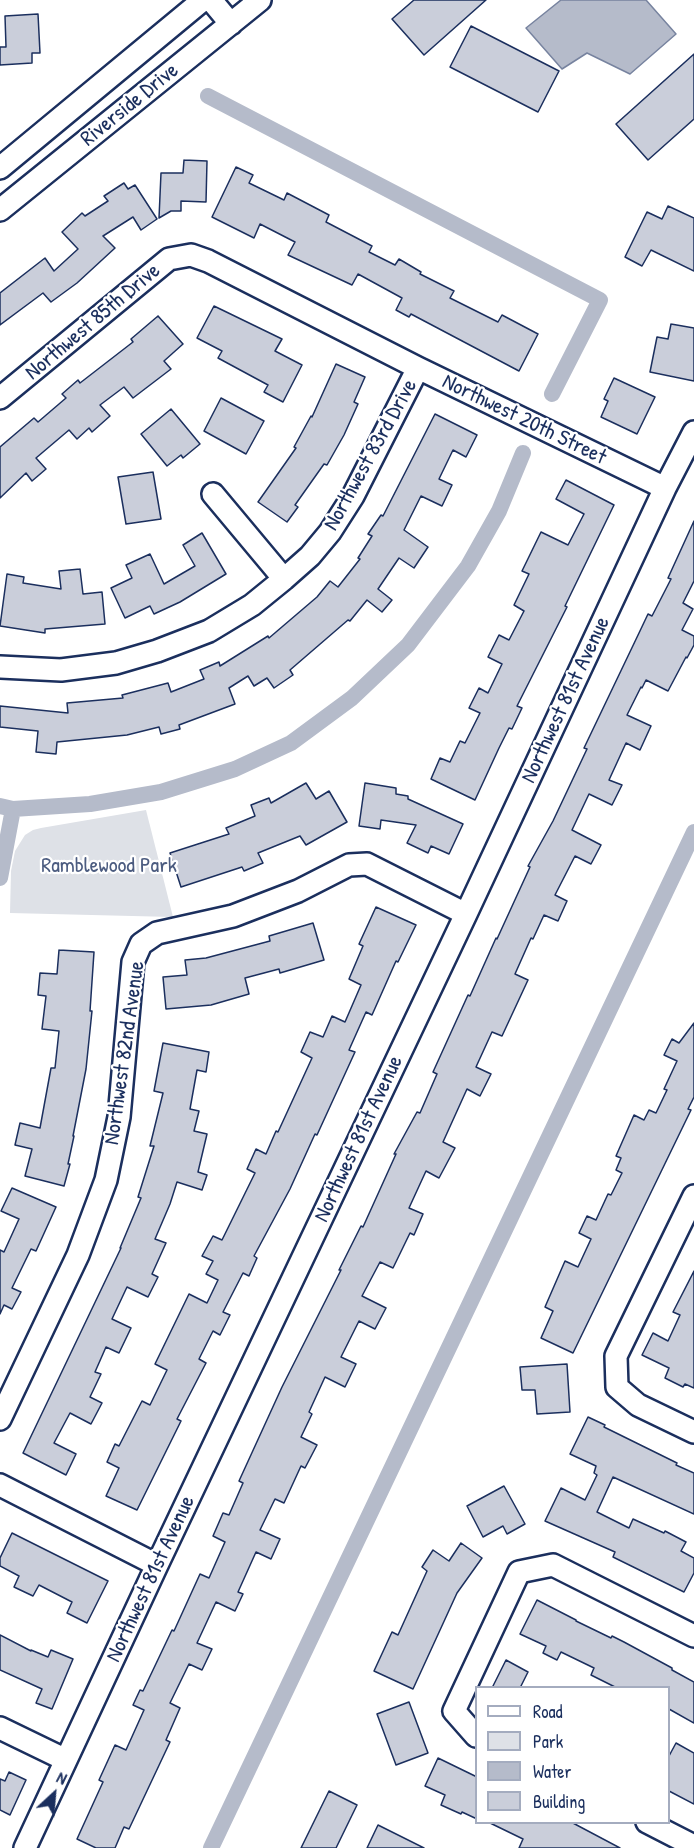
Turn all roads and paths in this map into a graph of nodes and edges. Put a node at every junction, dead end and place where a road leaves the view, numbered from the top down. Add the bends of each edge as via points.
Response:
1 (203, 0) edge
2 (211, 0) edge
3 (260, 0) edge
4 (231, 24) junction
5 (0, 168) edge
6 (0, 210) edge
7 (191, 255) joint
8 (418, 368) junction
9 (0, 398) edge
10 (694, 432) edge
11 (665, 488) junction
12 (213, 494) dead end
13 (284, 579) junction
14 (0, 667) edge
15 (466, 914) junction
16 (694, 1196) edge
17 (0, 1419) edge
18 (694, 1432) edge
19 (0, 1485) edge
20 (157, 1565) junction
21 (694, 1636) edge
22 (0, 1728) edge
23 (475, 1734) edge
24 (66, 1760) junction
25 (651, 1824) edge
26 (694, 1846) edge
27 (25, 1848) edge

1 - 5 street, Riverside Drive
2 - 4 street
3 - 4 street, Riverside Drive
4 - 6 street, Riverside Drive
7 - 8 street, Northwest 20th Street
7 - 9 street, Northwest 85th Drive via 169,259
8 - 11 street, Northwest 20th Street
8 - 13 street, Northwest 83rd Drive via 353,496 330,532
10 - 11 street, Northwest 81st Avenue
11 - 15 street, Northwest 81st Avenue
12 - 13 street
13 - 14 street, Northwest 83rd Drive via 252,605 208,631 157,651 116,663 61,670
15 - 17 street, Northwest 82nd Avenue via 367,864 349,865 298,891 233,915 157,933 141,944 133,962 119,1117 106,1180 78,1255
15 - 20 street, Northwest 81st Avenue
16 - 18 street via 616,1356 617,1387 638,1405
19 - 20 street
20 - 24 street, Northwest 81st Avenue
21 - 23 street via 553,1565 519,1572 454,1711
22 - 24 street
24 - 27 street, Northwest 81st Avenue
25 - 26 street

